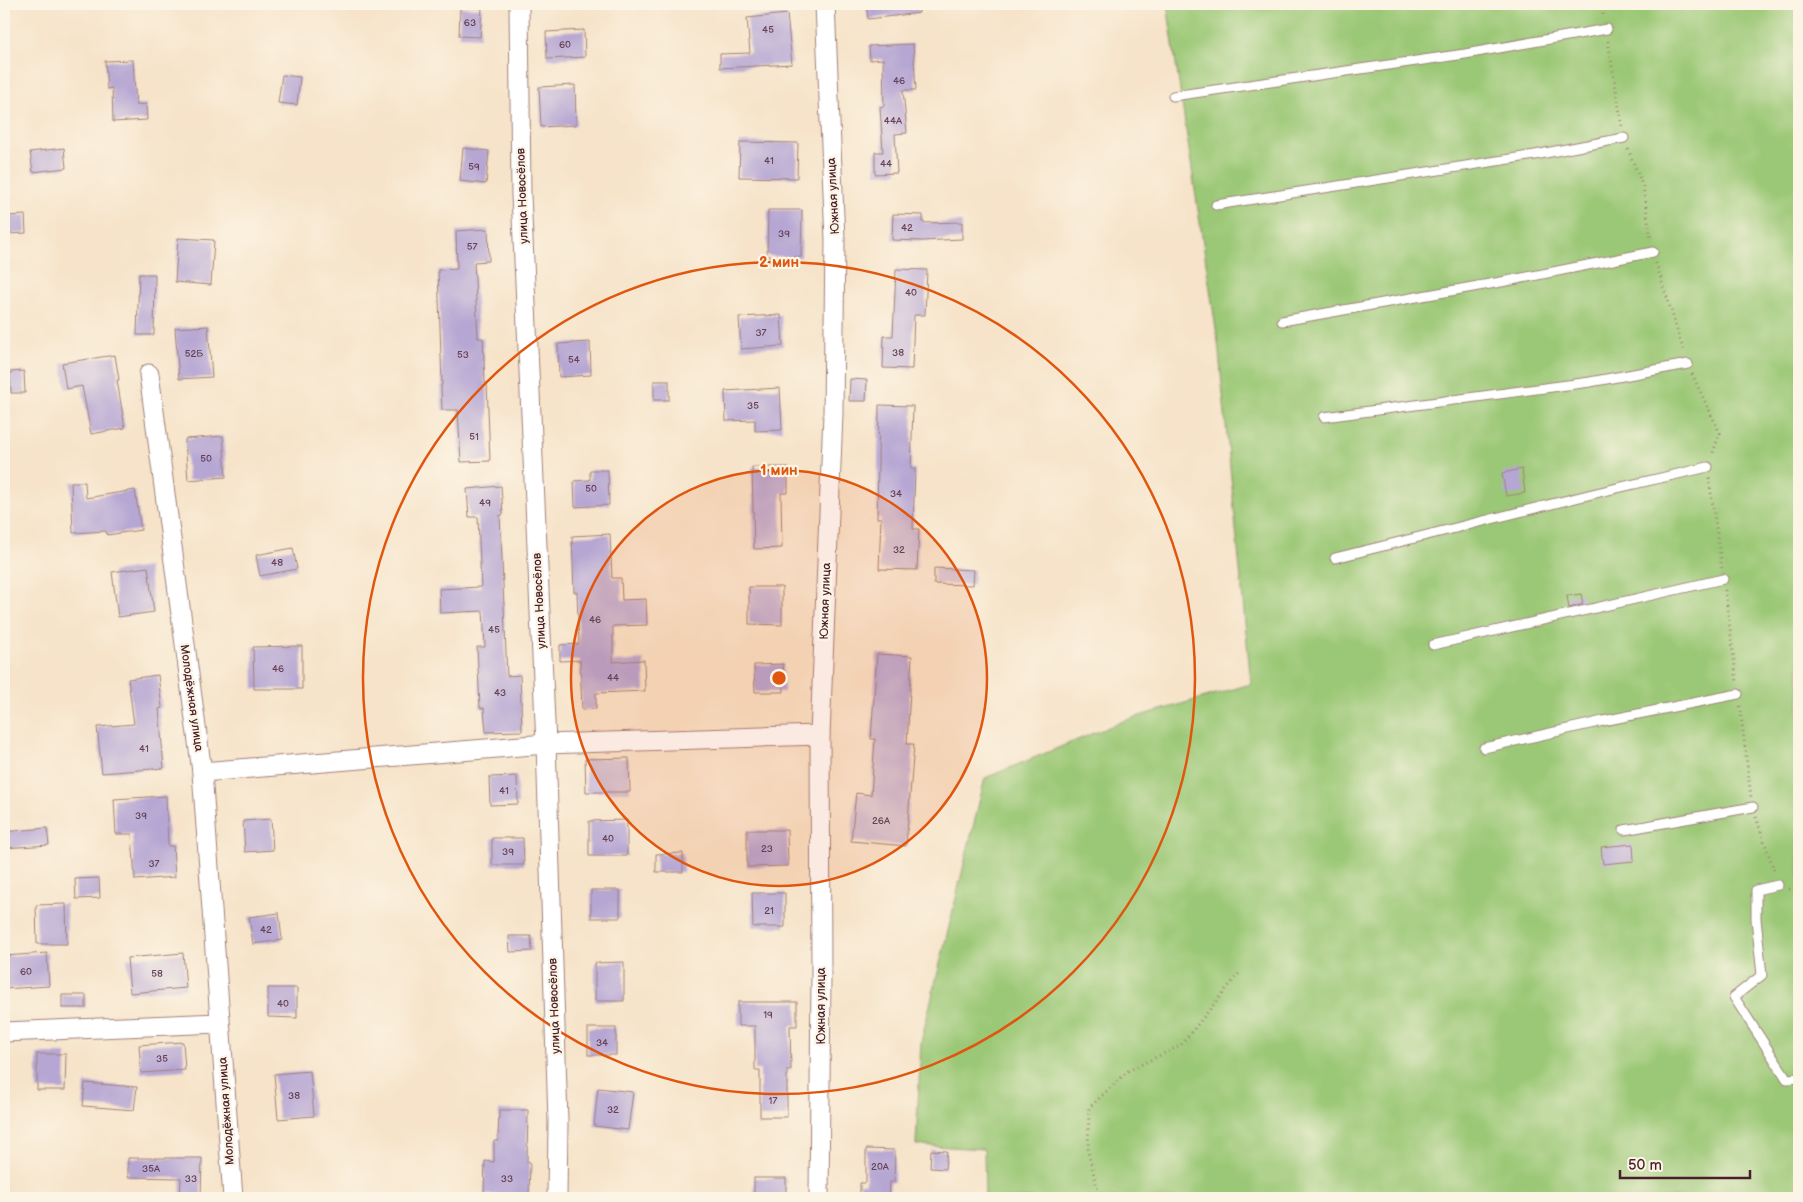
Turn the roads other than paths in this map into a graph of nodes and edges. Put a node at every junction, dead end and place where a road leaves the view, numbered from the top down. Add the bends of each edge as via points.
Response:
1 (519, 4) edge
2 (825, 4) edge
3 (1607, 29) road end
4 (1173, 96) dead end
5 (1624, 138) road end
6 (1216, 205) dead end
7 (1653, 252) road end
8 (1282, 321) dead end
9 (1688, 364) road end
10 (149, 374) dead end
11 (1324, 417) dead end
12 (1708, 467) road end
13 (1335, 558) dead end
14 (1723, 579) road end
15 (1433, 645) dead end
16 (1738, 694) road end
17 (820, 735) junction
18 (546, 744) junction
19 (1484, 748) dead end
20 (202, 772) junction
21 (1753, 807) road end
22 (1624, 830) dead end
23 (1778, 885) road end
24 (219, 1023) junction
25 (4, 1032) edge
26 (1799, 1078) edge
27 (233, 1198) edge
28 (557, 1198) edge
29 (819, 1198) edge

1 - 18 street, улица Новосёлов via 521,195
2 - 17 street, Южная улица via 835,260 833,414
3 - 4 lane via 1465,54
5 - 6 lane
7 - 8 lane
9 - 11 lane via 1590,382
10 - 20 street, Молодёжная улица
12 - 13 lane
14 - 15 lane
16 - 19 lane
17 - 18 street
17 - 29 street, Южная улица
18 - 20 street
18 - 28 street, улица Новосёлов via 558,1121
20 - 24 street, Молодёжная улица
21 - 22 lane
23 - 26 lane via 1756,890 1762,976 1734,997 1787,1079
24 - 25 street
24 - 27 street, Молодёжная улица

